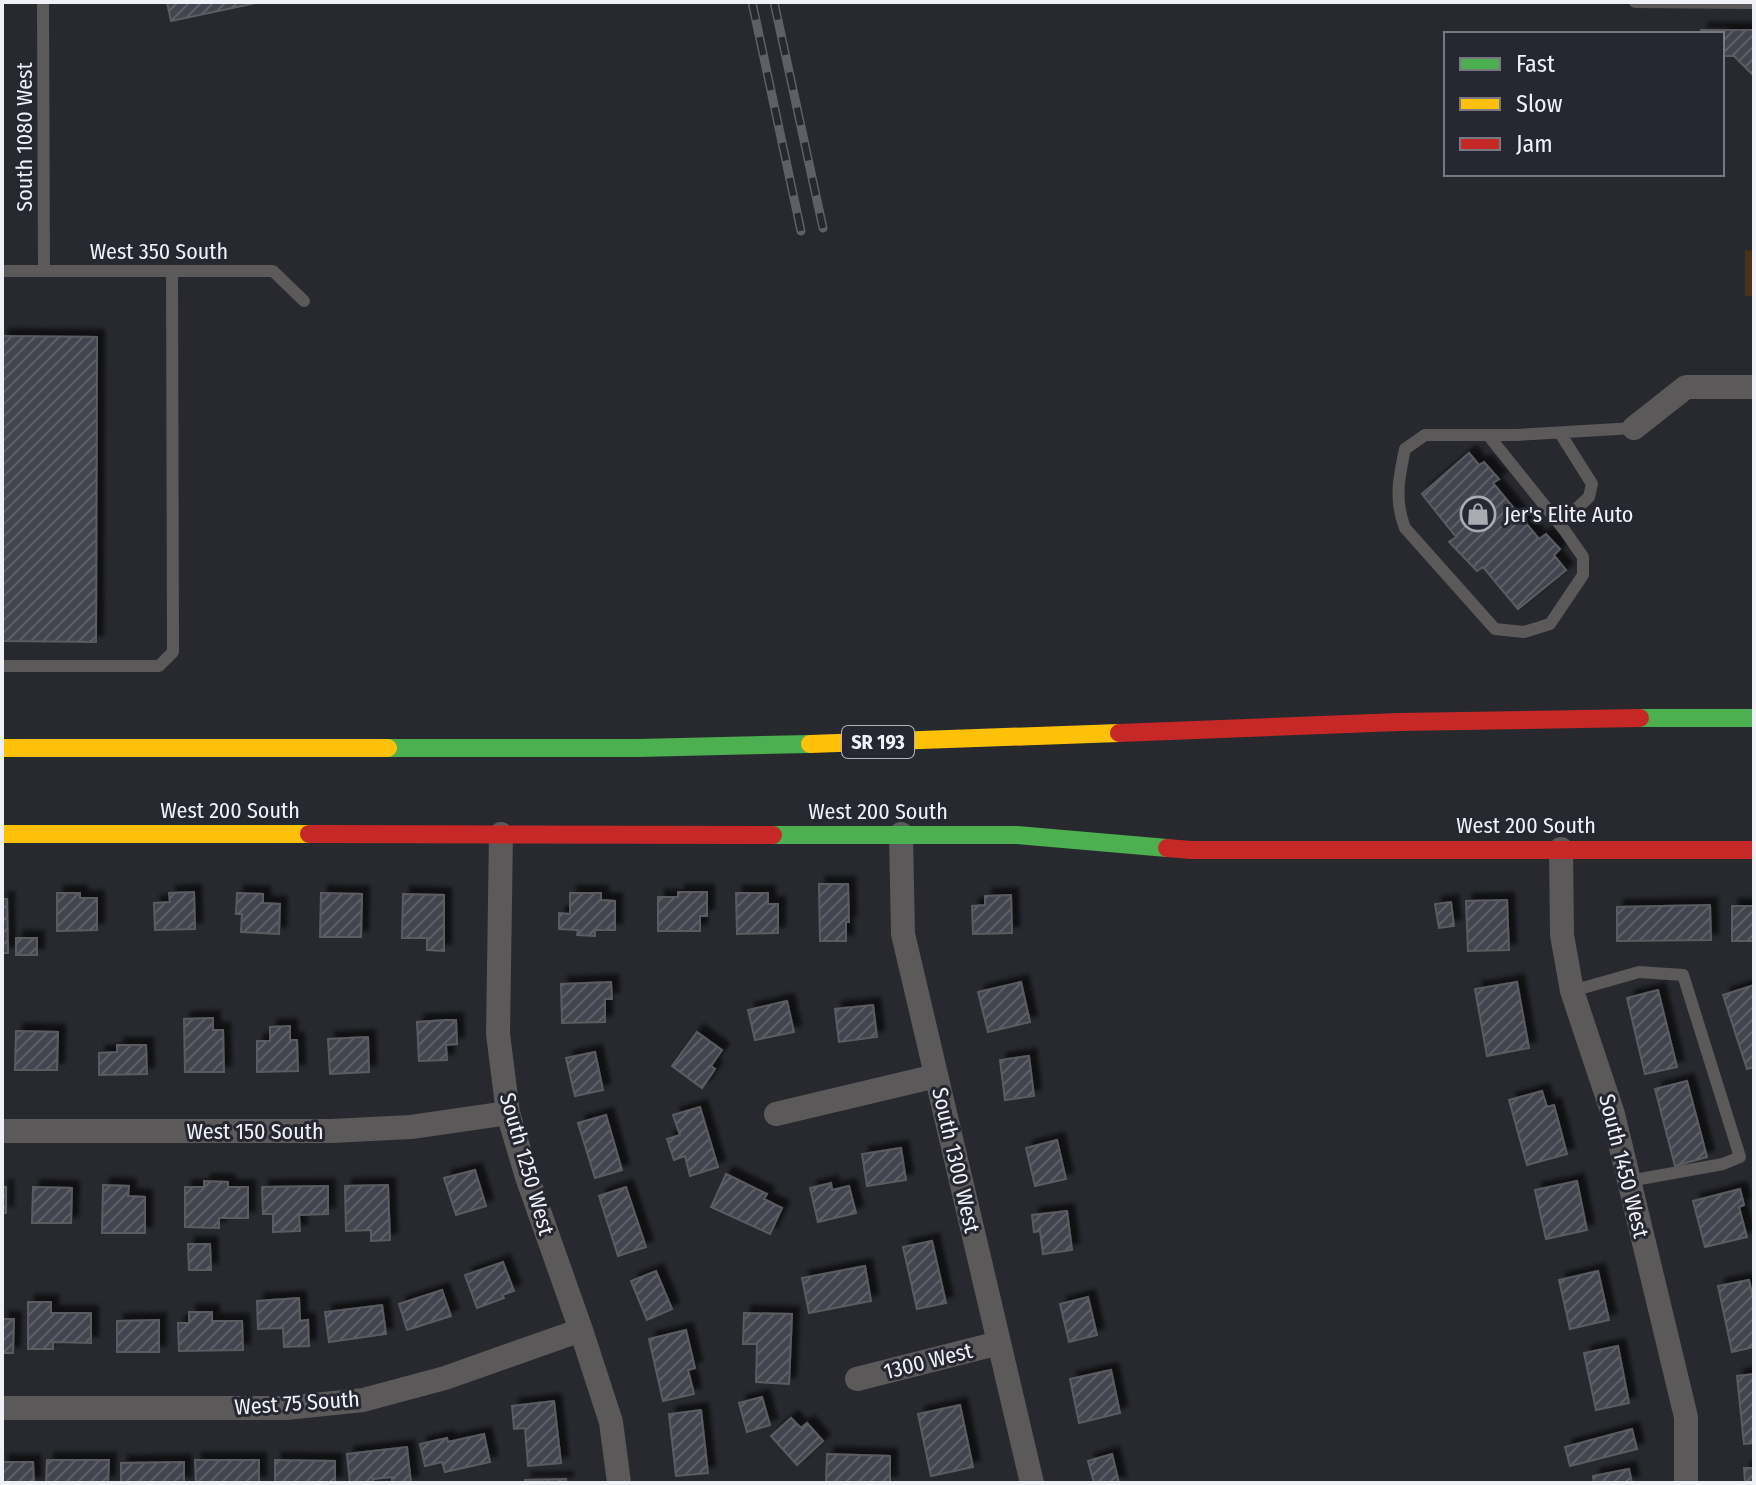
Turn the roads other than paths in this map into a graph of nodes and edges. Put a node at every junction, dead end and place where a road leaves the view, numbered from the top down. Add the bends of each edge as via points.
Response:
1 (43, 2) edge
2 (1635, 2) edge
3 (1754, 3) edge
4 (2, 271) edge
5 (44, 271) junction
6 (172, 271) junction
7 (304, 301) dead end
8 (1754, 387) edge
9 (1634, 428) joint
10 (1560, 433) junction
11 (1488, 435) junction
12 (1560, 524) junction
13 (2, 666) edge
14 (1754, 718) edge
15 (2, 748) edge
16 (2, 834) edge
17 (501, 834) junction
18 (901, 834) junction
19 (1561, 849) junction
20 (1754, 850) edge
21 (1572, 991) junction
22 (936, 1076) junction
23 (508, 1113) junction
24 (776, 1114) dead end
25 (2, 1131) edge
26 (1629, 1181) junction
27 (581, 1330) junction
28 (999, 1343) junction
29 (857, 1379) dead end
30 (2, 1408) edge
31 (619, 1483) edge
32 (1032, 1483) edge
33 (1686, 1483) edge

1 - 5 lane, South 1080 West
2 - 3 lane
4 - 5 lane, West 350 South
5 - 6 lane, West 350 South
6 - 7 lane, West 350 South via 273,271
6 - 13 lane via 173,652 159,666
8 - 9 street via 1686,387
9 - 10 lane
10 - 11 lane
10 - 12 lane via 1592,484 1589,497
11 - 12 lane
11 - 12 lane via 1425,435 1405,449 1397,486 1405,528 1495,629 1524,632 1550,624 1583,575 1583,557
14 - 15 street, SR 193 via 1399,722 638,748
16 - 17 street, West 200 South
17 - 18 street, West 200 South
17 - 23 street, South 1250 West via 498,1034
18 - 19 street, West 200 South via 1017,835 1191,850
18 - 22 street, South 1300 West via 903,934
19 - 20 street, West 200 South
19 - 21 street, South 1450 West via 1562,935
21 - 26 street, South 1450 West
21 - 26 lane via 1639,972 1683,975 1740,1157
22 - 24 street
22 - 28 street, South 1300 West
23 - 25 street, West 150 South via 411,1127 331,1131
23 - 27 street, South 1250 West
26 - 33 street, South 1450 West via 1686,1417
27 - 30 street, West 75 South via 445,1378 363,1400 286,1408
27 - 31 street, South 1250 West via 611,1422
28 - 29 street, 1300 West
28 - 32 street, South 1300 West

